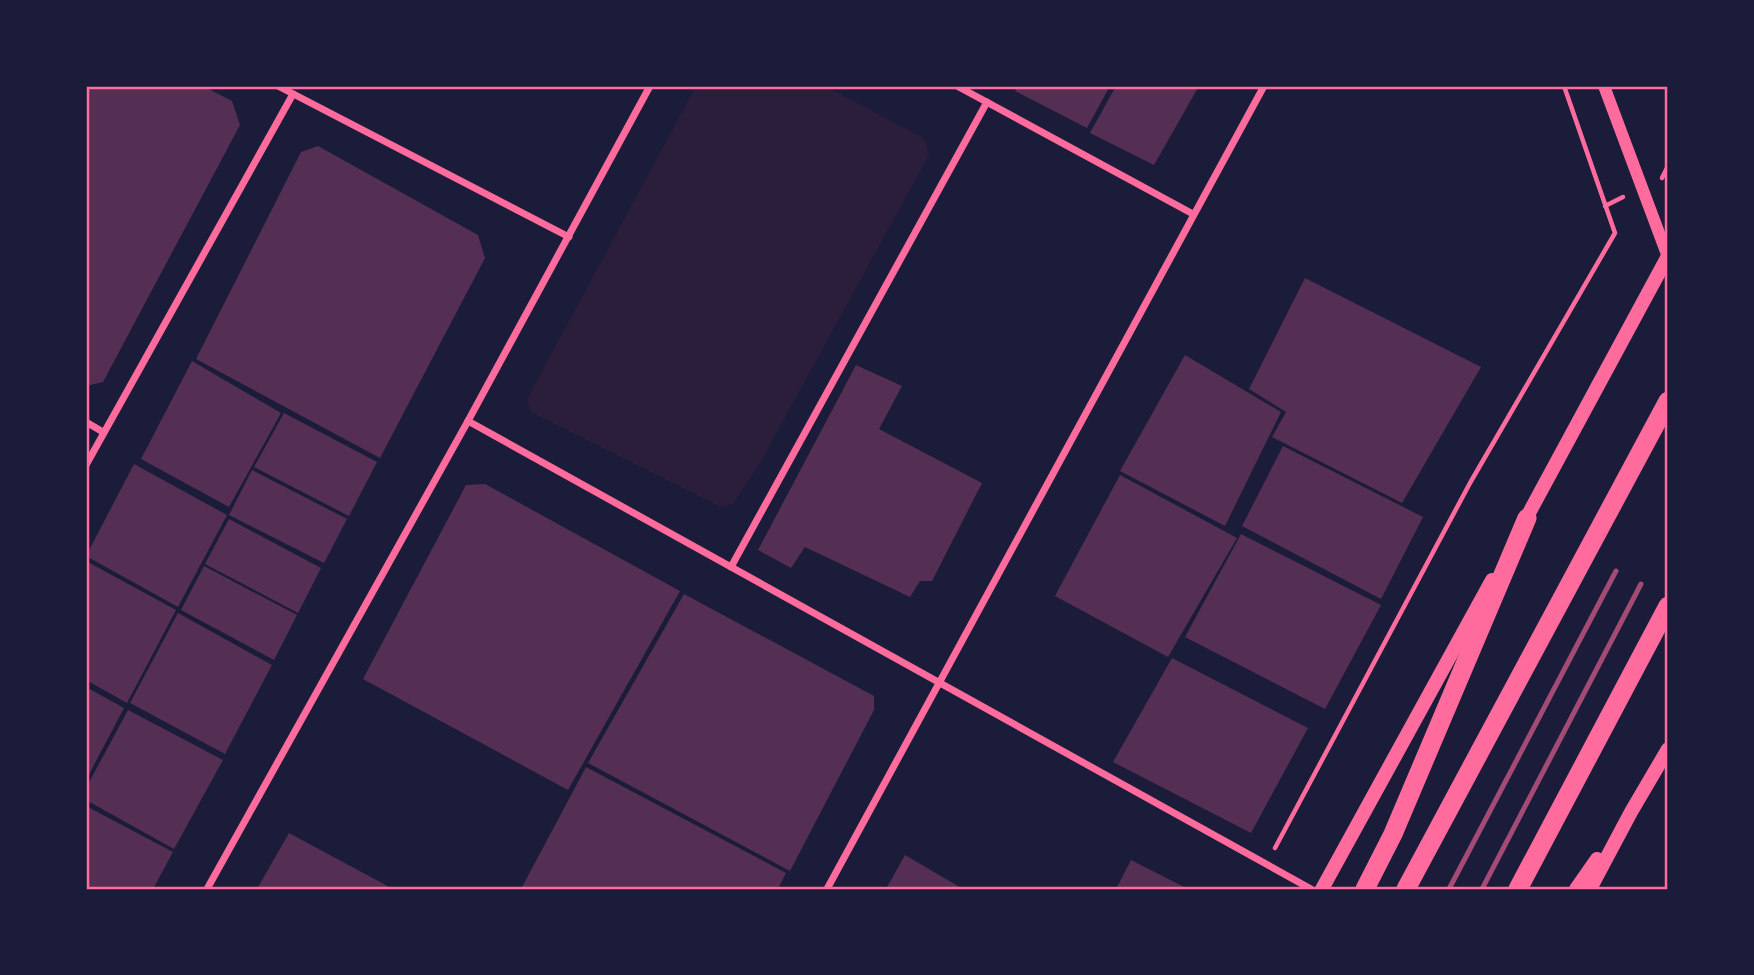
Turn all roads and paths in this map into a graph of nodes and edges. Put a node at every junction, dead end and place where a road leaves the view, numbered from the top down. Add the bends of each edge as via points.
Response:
1 (278, 86) edge
2 (650, 86) edge
3 (957, 86) edge
4 (1264, 86) edge
5 (1564, 86) edge
6 (1604, 86) edge
7 (293, 94) junction
8 (987, 102) junction
9 (1193, 214) junction
10 (569, 237) junction
11 (1668, 257) edge
12 (1668, 401) edge
13 (468, 421) junction
14 (86, 422) edge
15 (103, 432) junction
16 (86, 466) edge
17 (1527, 518) junction
18 (731, 567) junction
19 (1668, 606) edge
20 (939, 682) junction
21 (1668, 749) edge
22 (1631, 812) junction
23 (1266, 864) junction
24 (207, 889) edge
25 (827, 889) edge
26 (1311, 889) edge
27 (1322, 889) edge
28 (1365, 889) edge
29 (1406, 889) edge
30 (1518, 889) edge
31 (1576, 889) edge
32 (1590, 889) edge

1 - 7 street
2 - 10 street
3 - 8 street
4 - 9 street
5 - 23 path via 1615,233 1470,483
6 - 11 street
7 - 10 street
7 - 15 street
8 - 9 street
8 - 18 street
9 - 20 street
10 - 13 street
11 - 17 main road
12 - 29 highway
13 - 18 street
13 - 24 street
14 - 15 street
15 - 16 street
17 - 27 main road
17 - 28 highway via 1393,834
18 - 20 street
19 - 30 highway
20 - 23 street
20 - 25 street
21 - 22 main road
22 - 31 main road
22 - 32 main road
23 - 26 street

